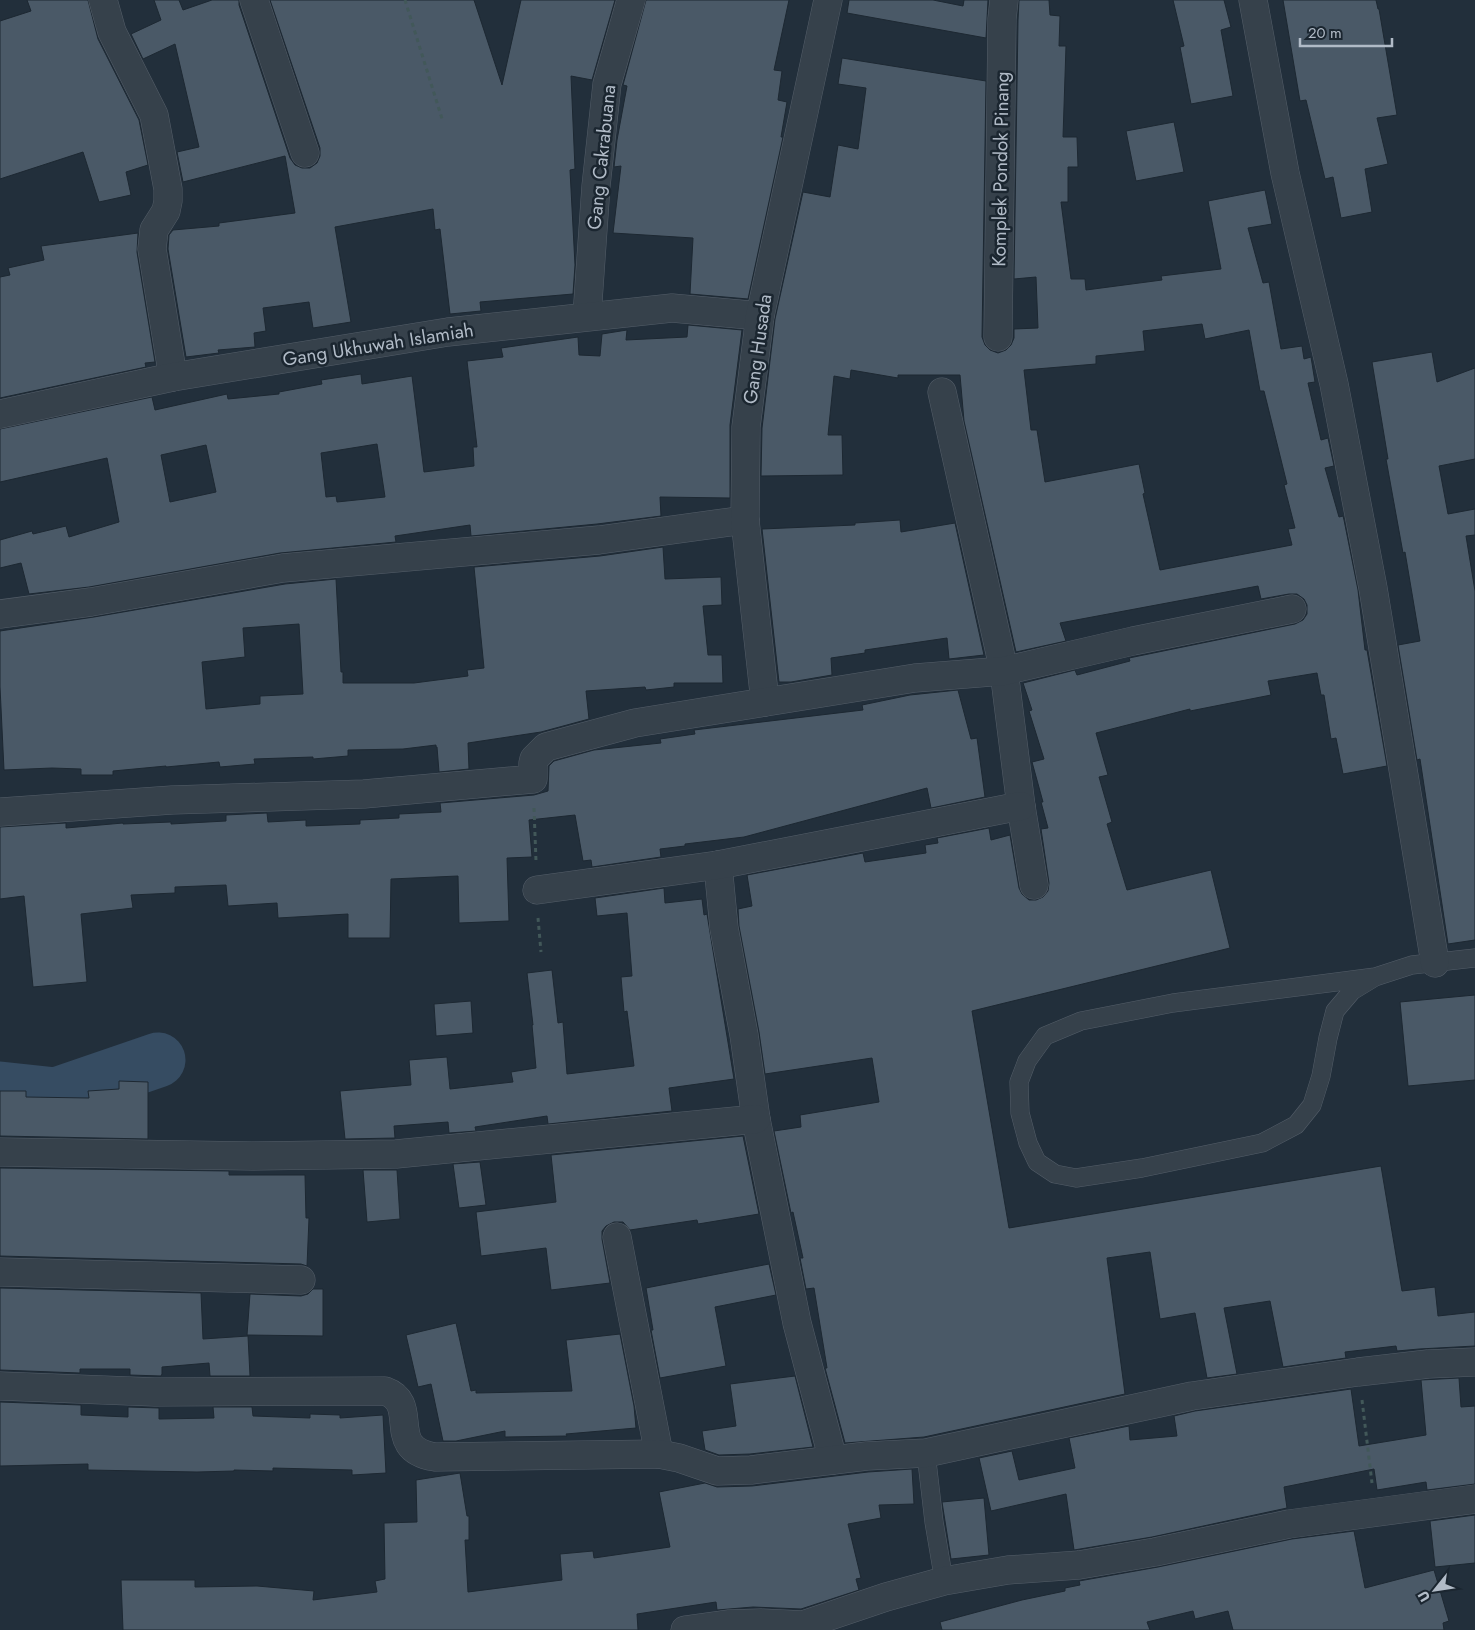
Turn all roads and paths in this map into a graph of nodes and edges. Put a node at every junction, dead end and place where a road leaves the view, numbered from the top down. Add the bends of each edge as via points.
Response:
1 (103, 0) edge
2 (254, 0) edge
3 (405, 0) edge
4 (632, 0) edge
5 (828, 0) edge
6 (1004, 0) edge
7 (1253, 0) edge
8 (443, 122) dead end
9 (305, 153) dead end
10 (587, 316) junction
11 (760, 316) junction
12 (998, 337) dead end
13 (173, 377) junction
14 (942, 392) dead end
15 (0, 414) edge
16 (745, 520) junction
17 (1292, 609) dead end
18 (0, 614) edge
19 (1004, 671) junction
20 (765, 702) junction
21 (1021, 806) junction
22 (0, 812) edge
23 (718, 865) junction
24 (1034, 885) dead end
25 (537, 890) dead end
26 (1475, 958) edge
27 (1434, 963) junction
28 (1375, 977) junction
29 (756, 1119) junction
30 (0, 1152) edge
31 (617, 1237) dead end
32 (0, 1272) edge
33 (301, 1280) dead end
34 (1475, 1362) edge
35 (1358, 1372) junction
36 (0, 1386) edge
37 (659, 1454) junction
38 (926, 1454) junction
39 (832, 1460) junction
40 (1475, 1499) edge
41 (1374, 1511) junction
42 (944, 1581) junction
43 (804, 1628) edge
44 (685, 1630) edge

1 - 13 street via 112,32 154,115 168,189 166,211 154,230 152,250
2 - 9 street
3 - 8 path
4 - 10 street, Gang Cakrabuana via 607,84
5 - 11 street, Gang Husada
6 - 12 street, Komplek Pondok Pinang
7 - 27 street via 1285,173 1334,384 1373,588
10 - 11 street, Gang Ukhuwah Islamiah via 672,308
10 - 13 street, Gang Ukhuwah Islamiah via 448,332
11 - 16 street, Gang Husada via 746,427
13 - 15 street, Gang Ukhuwah Islamiah
14 - 19 street
16 - 18 street via 599,540 283,568 91,602
16 - 20 street, Gang Husada
17 - 19 street
19 - 20 street via 915,678
19 - 21 street
20 - 22 street via 634,723 546,747 534,759 533,778 364,794 172,800
21 - 23 street
21 - 24 street
23 - 25 street
23 - 29 street via 724,928
26 - 27 lane
27 - 28 lane via 1412,965
28 - 28 lane via 1352,992 1335,1011 1312,1105 1296,1125 1262,1143 1076,1178 1056,1174 1037,1162 1020,1113 1020,1082 1027,1061 1045,1036 1081,1021 1173,1003
29 - 30 street via 396,1154 252,1156
29 - 39 street via 797,1323
31 - 37 street
32 - 33 street
34 - 35 street
35 - 38 street via 1192,1396
35 - 41 path
36 - 37 street via 155,1392 385,1391 398,1399 402,1406 405,1433 414,1450 422,1455
37 - 39 street via 717,1471
38 - 39 street
38 - 42 lane
40 - 41 street
41 - 42 street via 1289,1524 1079,1565 1008,1570
42 - 43 street via 886,1597
43 - 44 street via 761,1623

